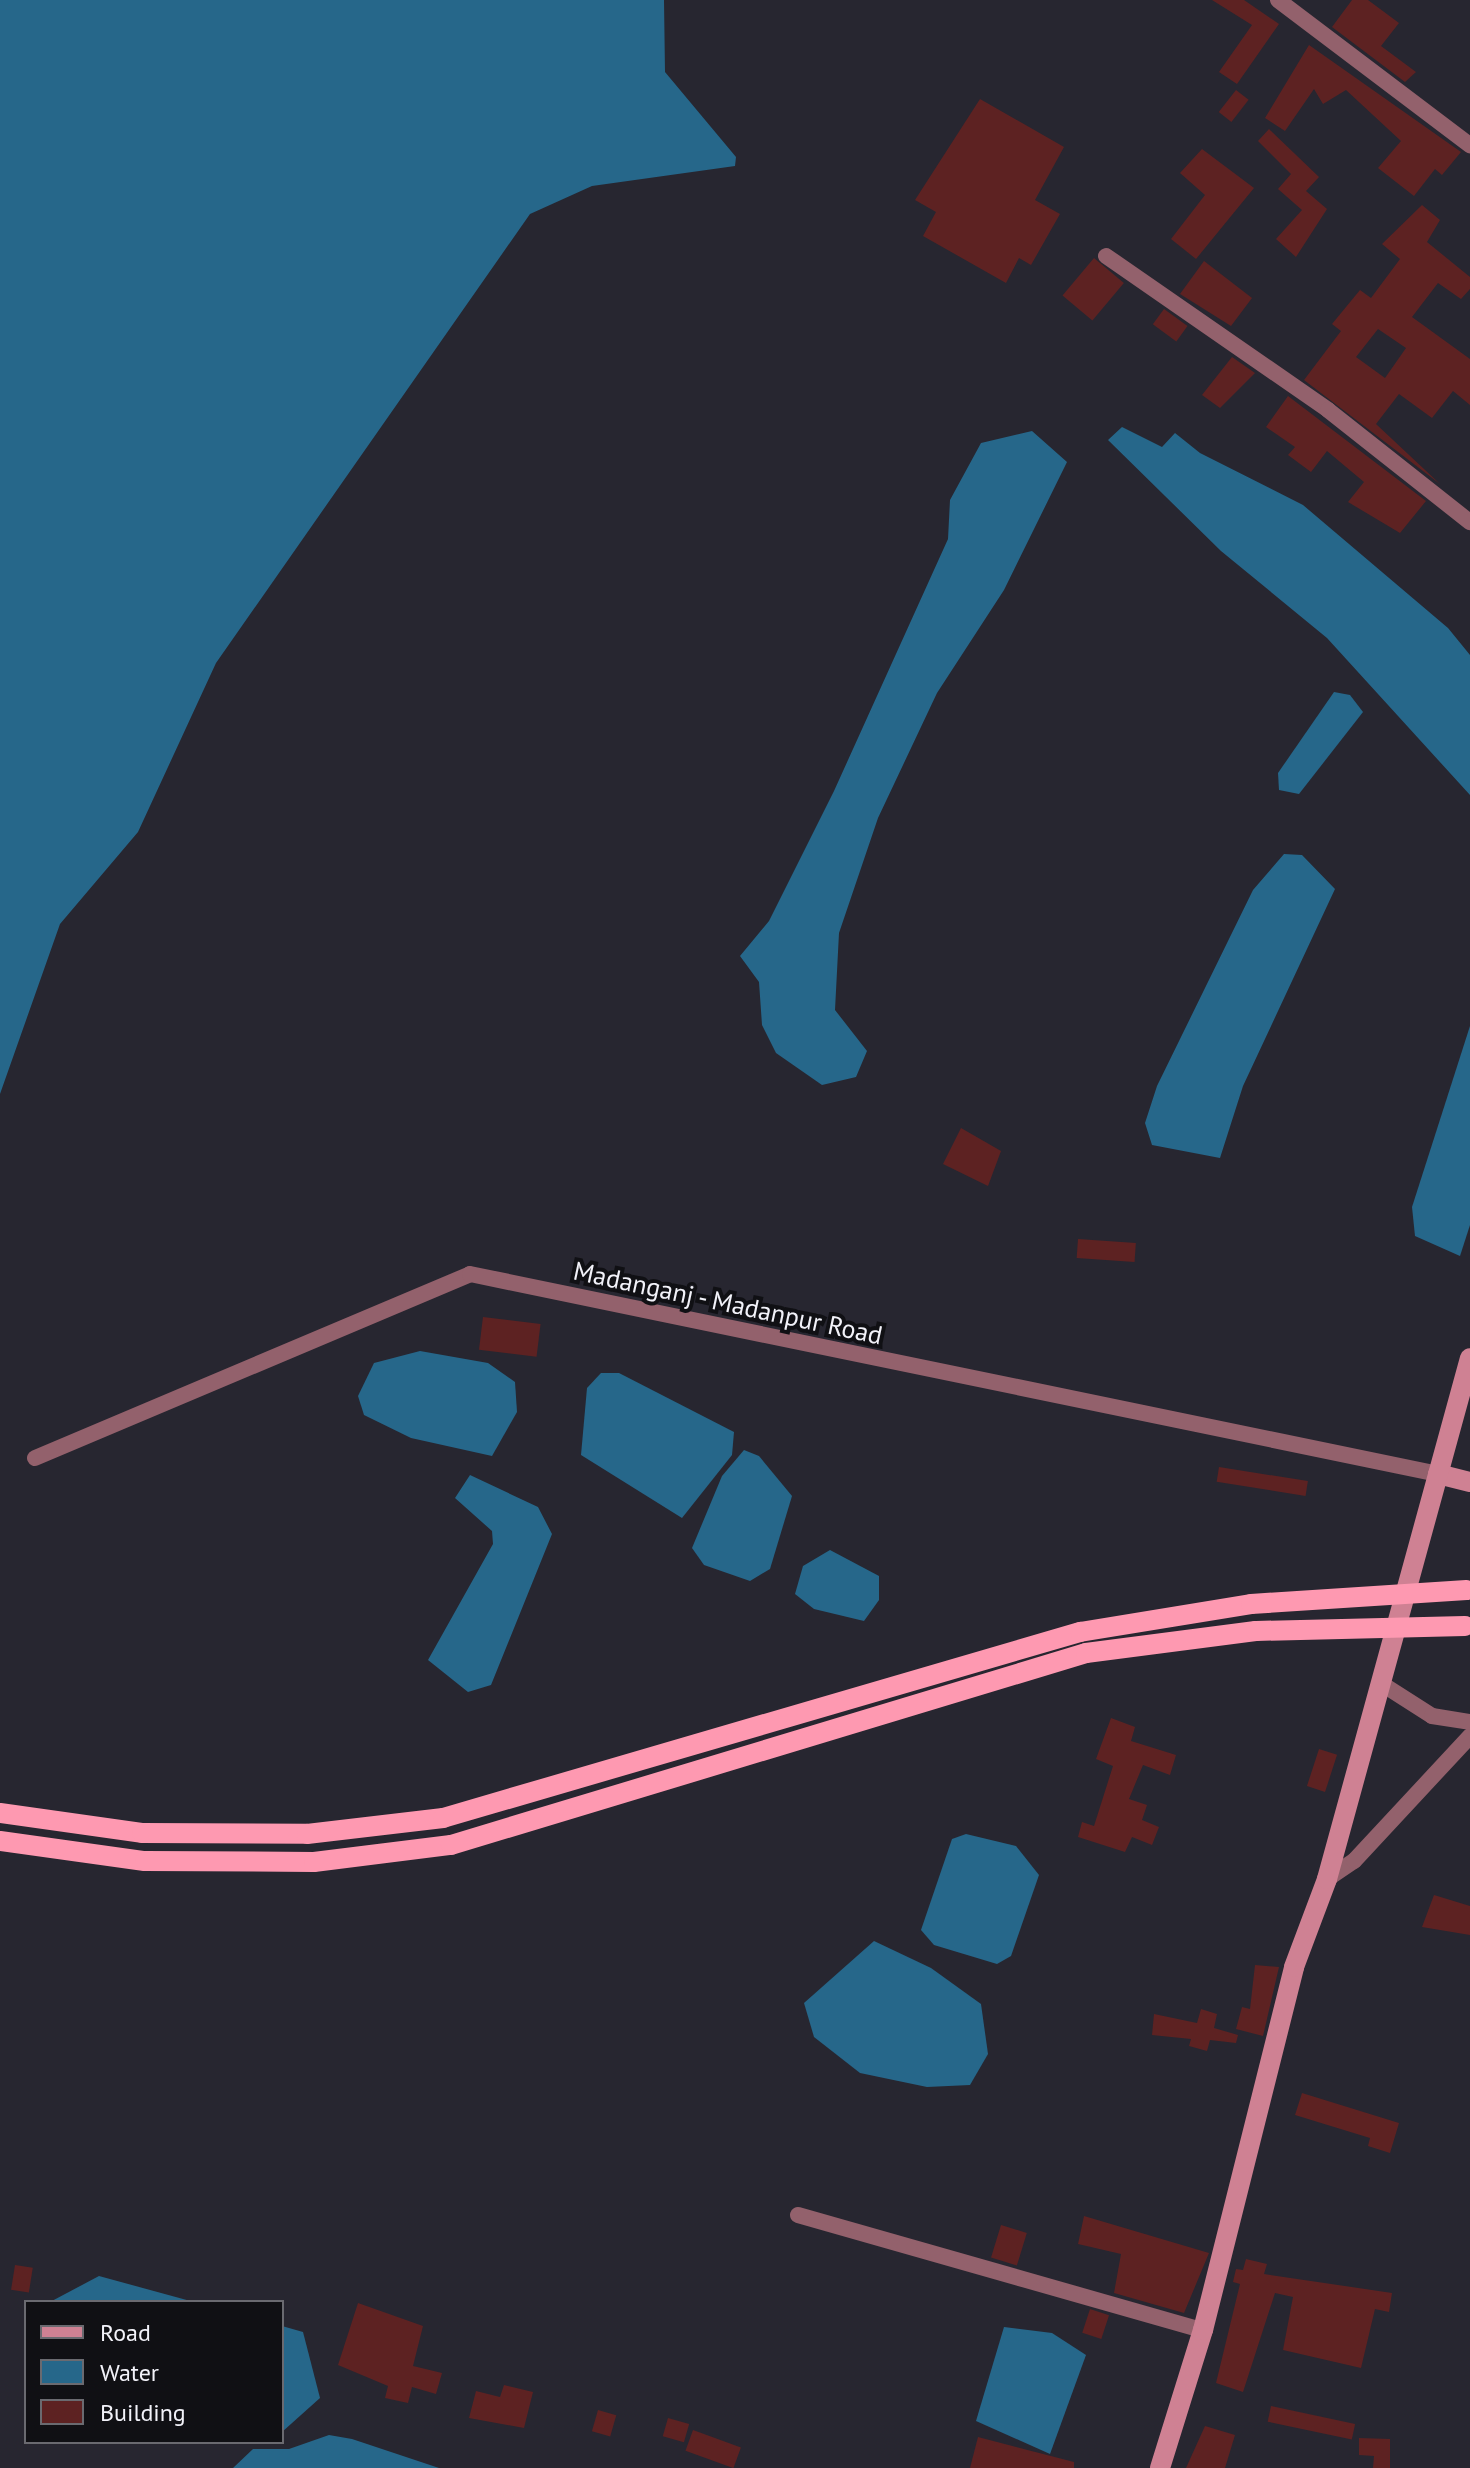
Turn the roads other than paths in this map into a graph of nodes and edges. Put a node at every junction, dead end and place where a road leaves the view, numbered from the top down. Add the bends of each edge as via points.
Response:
1 (1278, 0) edge
2 (1470, 145) edge
3 (1106, 256) dead end
4 (1470, 522) edge
5 (1470, 1358) edge
6 (35, 1458) dead end
7 (1438, 1474) junction
8 (1470, 1482) edge
9 (1467, 1590) dead end
10 (1465, 1626) dead end
11 (1382, 1684) junction
12 (1470, 1722) edge
13 (1470, 1736) edge
14 (0, 1813) edge
15 (0, 1841) edge
16 (1327, 1879) junction
17 (798, 2215) dead end
18 (1203, 2330) junction
19 (1160, 2468) edge

1 - 2 street
3 - 4 street via 1328,410
5 - 7 street
6 - 7 street, Madanganj - Madanpur Road via 470,1274
7 - 8 street
7 - 11 street
9 - 14 main road, bridge via 1251,1604 1080,1632 443,1818 307,1834 172,1833
10 - 15 main road, bridge via 1256,1631 1086,1653 451,1845 314,1862 160,1861
11 - 12 street via 1432,1716
11 - 16 street
13 - 16 street via 1354,1861
16 - 18 street via 1294,1967
17 - 18 street
18 - 19 street

